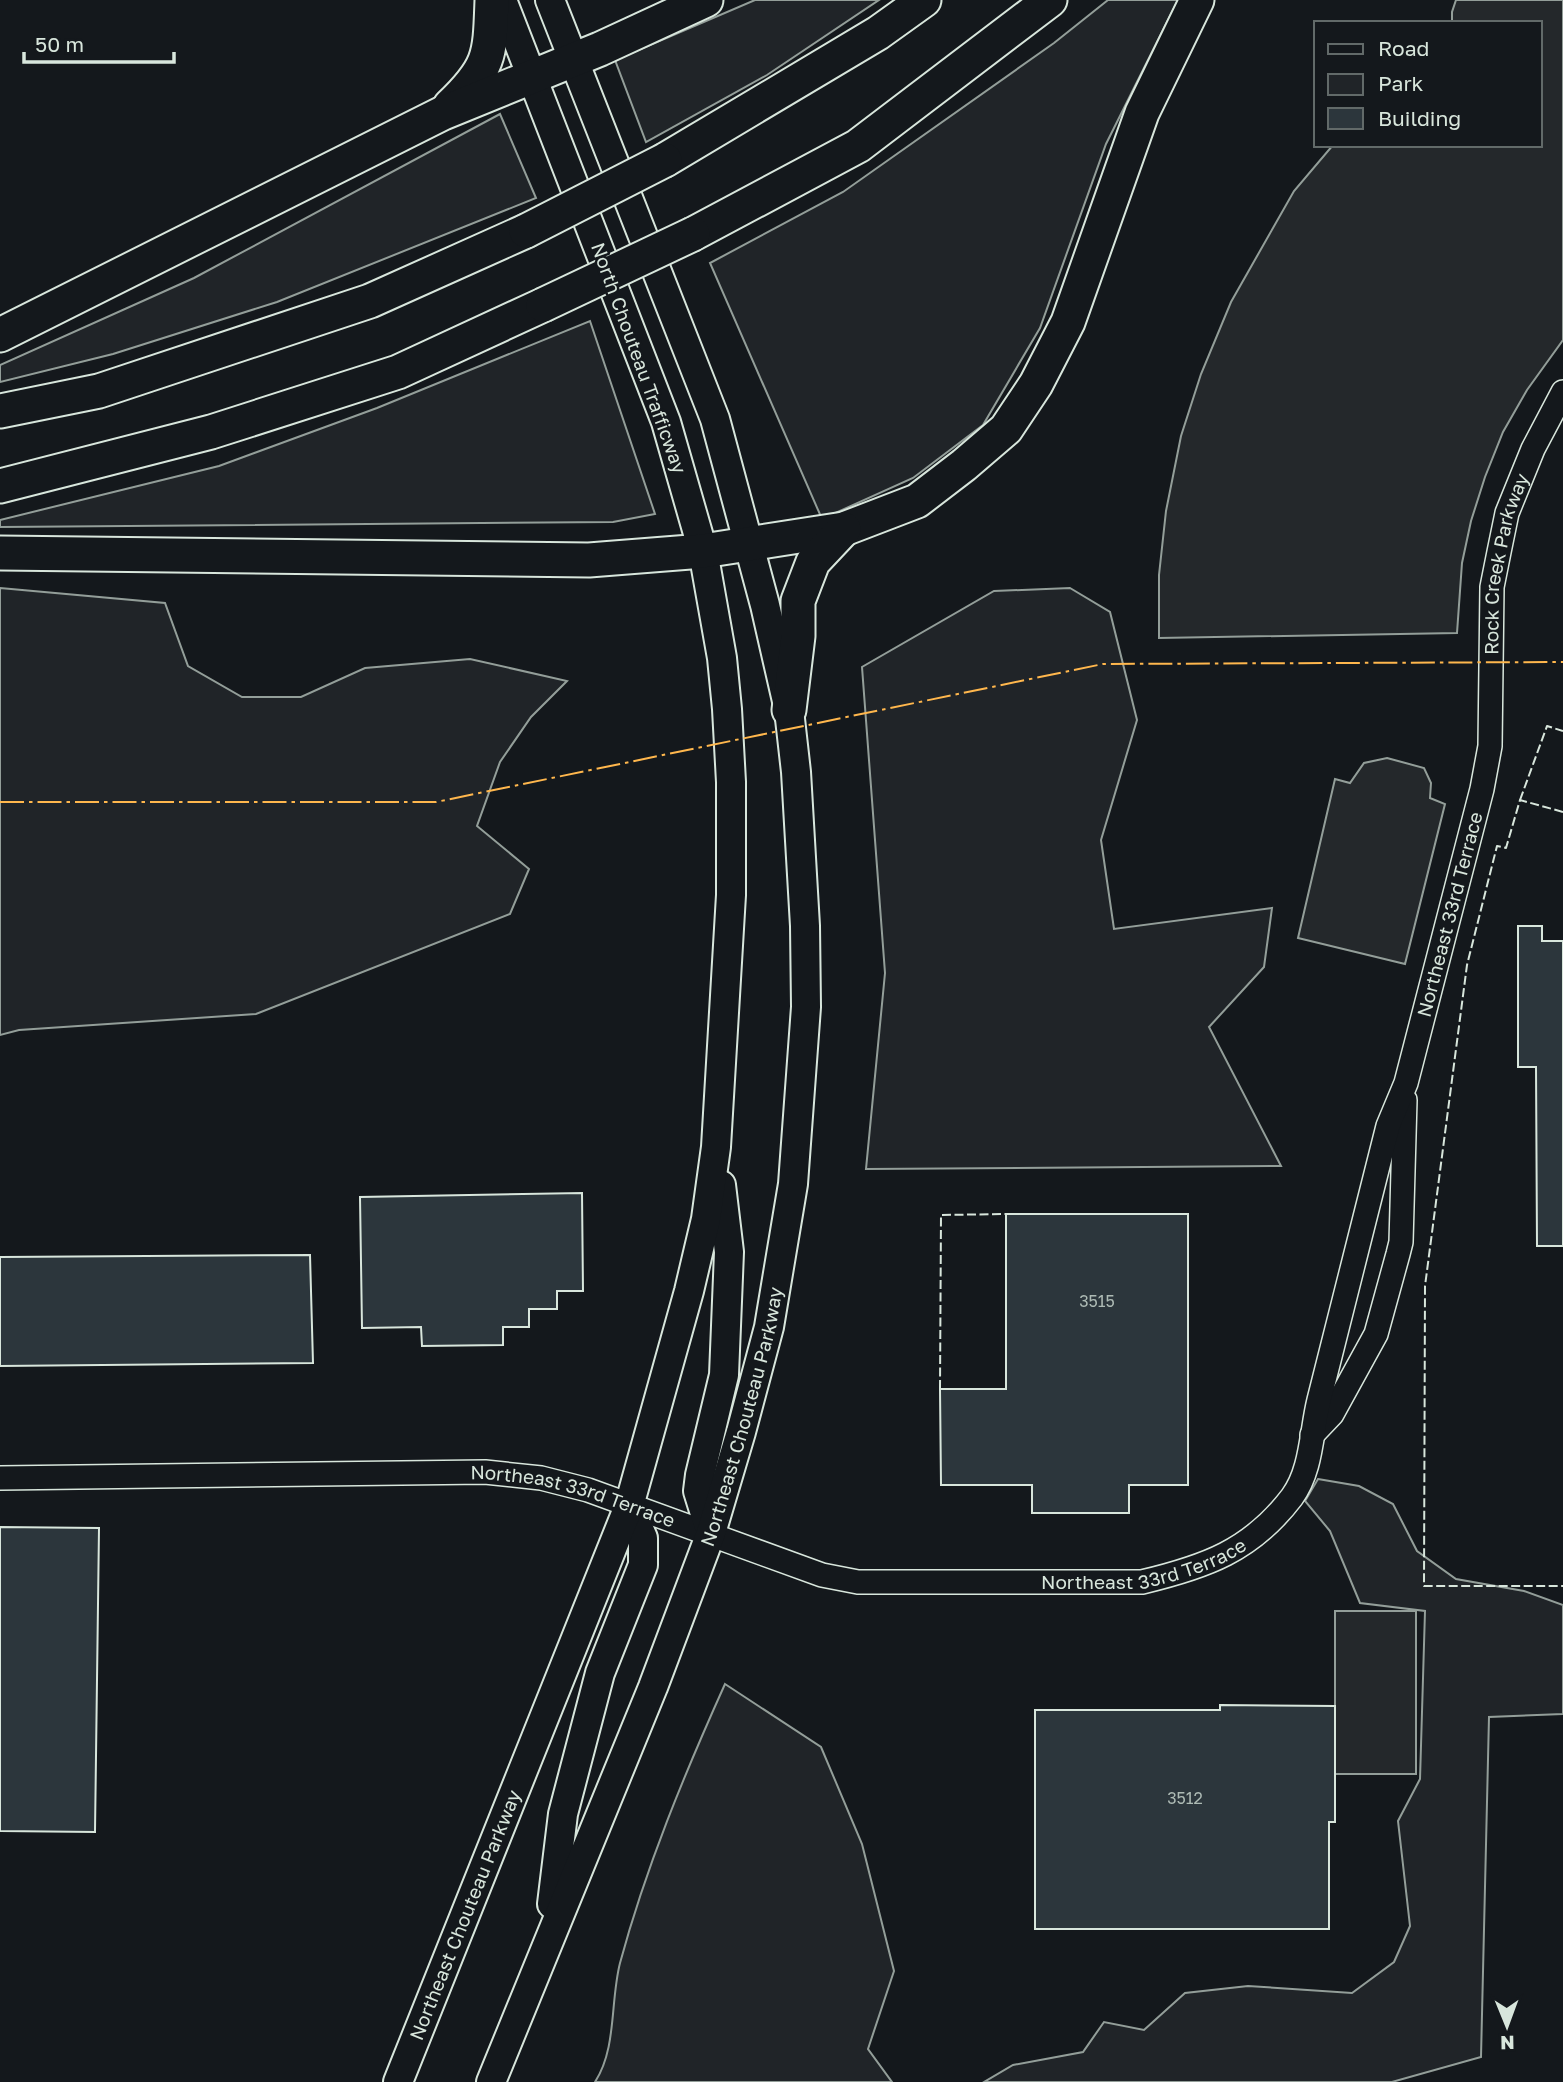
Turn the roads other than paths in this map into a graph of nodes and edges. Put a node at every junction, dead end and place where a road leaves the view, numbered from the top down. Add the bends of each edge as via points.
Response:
1 (492, 0) edge
2 (502, 0) edge
3 (550, 0) edge
4 (706, 0) edge
5 (924, 0) edge
6 (1050, 0) edge
7 (1196, 0) edge
8 (574, 60) junction
9 (531, 78) junction
10 (443, 113) junction
11 (0, 335) edge
12 (1563, 391) edge
13 (0, 411) edge
14 (0, 486) edge
15 (844, 530) junction
16 (750, 545) junction
17 (703, 551) junction
18 (0, 553) edge
19 (789, 710) junction
20 (728, 728) joint
21 (1490, 746) joint
22 (1406, 1083) junction
23 (716, 1147) junction
24 (1311, 1435) junction
25 (0, 1478) edge
26 (629, 1506) junction
27 (711, 1533) junction
28 (548, 1941) junction
29 (398, 2082) edge
30 (491, 2082) edge

1 - 10 highway via 485,66 474,84
2 - 9 main road, North Chouteau Trafficway
3 - 8 main road
4 - 8 highway
5 - 13 highway, bridge via 878,33 665,160 526,231 370,300 99,391
6 - 14 highway, bridge via 858,146 694,234 543,305 398,372 211,432
7 - 15 highway via 1142,113 1068,322 1036,384 1006,429 917,501
8 - 9 highway
8 - 16 main road via 715,419
9 - 10 highway
9 - 17 main road, North Chouteau Trafficway via 666,422
10 - 11 highway
12 - 21 street, Rock Creek Parkway via 1532,449 1507,513 1492,587
15 - 16 highway
15 - 19 highway via 813,562 798,601
16 - 17 highway
16 - 19 main road
17 - 18 highway via 589,560
17 - 20 main road, North Chouteau Trafficway via 722,658
19 - 27 main road, Northeast Chouteau Parkway via 802,847 806,993 793,1184 769,1327
20 - 23 main road, Northeast Chouteau Parkway via 731,895
21 - 22 street, Northeast 33rd Terrace
22 - 24 street, Northeast 33rd Terrace via 1388,1126
22 - 24 street, Northeast 33rd Terrace via 1398,1254 1376,1334 1332,1413
23 - 26 main road, Northeast Chouteau Parkway via 689,1291
23 - 27 main road via 729,1252 724,1376 698,1491
24 - 27 street, Northeast 33rd Terrace via 1308,1462 1294,1494 1267,1527 1188,1571 1142,1582 858,1582 822,1575
25 - 26 street, Northeast 33rd Terrace via 485,1472 541,1478
26 - 27 street, Northeast 33rd Terrace
26 - 28 main road via 643,1538 643,1565 600,1673 563,1814
26 - 29 main road, Northeast Chouteau Parkway
27 - 28 main road, Northeast Chouteau Parkway
28 - 30 main road, Northeast Chouteau Parkway

